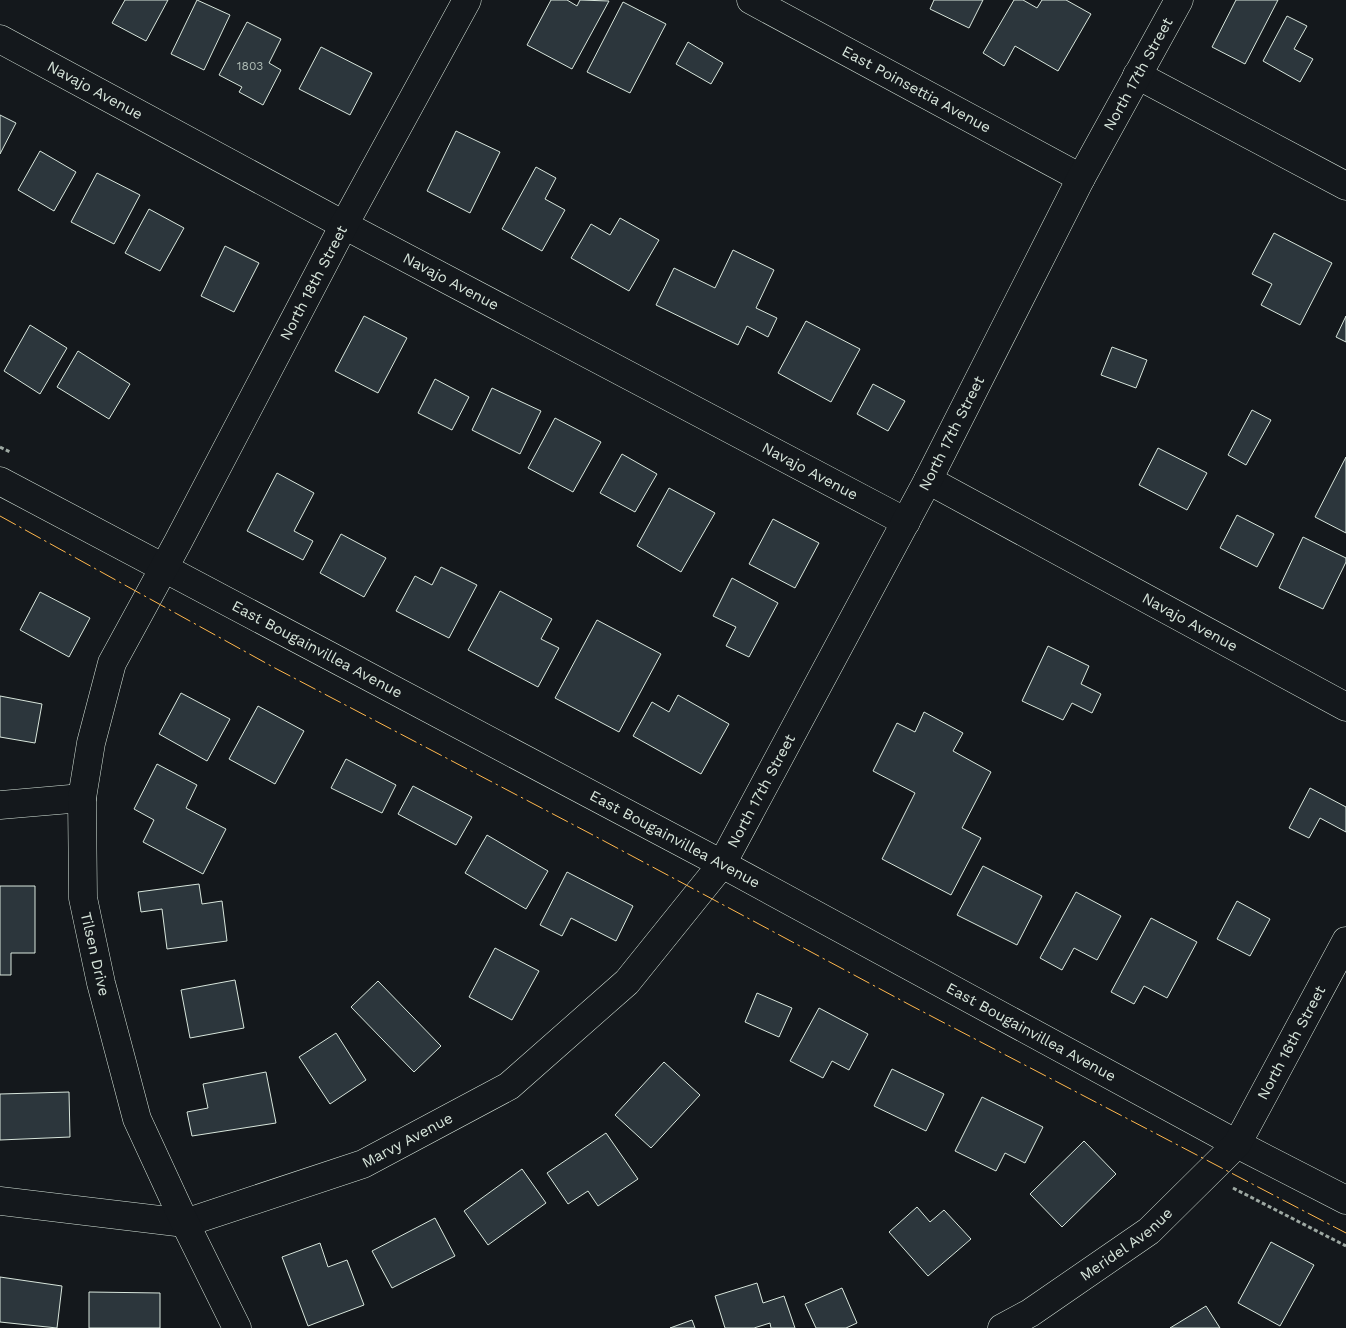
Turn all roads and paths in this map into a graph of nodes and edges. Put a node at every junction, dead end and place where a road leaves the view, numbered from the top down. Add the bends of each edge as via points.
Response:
1 (467, 0) edge
2 (751, 0) edge
3 (1179, 0) edge
4 (0, 39) edge
5 (1137, 75) junction
6 (1082, 178) junction
7 (1346, 186) edge
8 (344, 225) junction
9 (928, 480) junction
10 (0, 481) edge
11 (906, 522) junction
12 (164, 569) junction
13 (1346, 706) edge
14 (82, 798) junction
15 (0, 805) edge
16 (722, 864) junction
17 (1346, 941) edge
18 (1237, 1144) junction
19 (1207, 1174) junction
20 (1346, 1200) edge
21 (0, 1201) edge
22 (185, 1223) junction
23 (1346, 1246) edge
24 (237, 1328) edge
25 (1002, 1328) edge

1 - 8 street, North 18th Street
2 - 6 street, East Poinsettia Avenue
3 - 5 street, North 17th Street
4 - 8 street, Navajo Avenue
5 - 6 street, North 17th Street
5 - 7 street
6 - 9 street, North 17th Street
8 - 11 street, Navajo Avenue
8 - 12 street, North 18th Street
9 - 11 street, North 17th Street
9 - 13 street, Navajo Avenue
10 - 12 street, East Bougainvillea Avenue
11 - 16 street, North 17th Street
12 - 14 street, Tilsen Drive via 112,663 91,744
12 - 16 street, East Bougainvillea Avenue
14 - 15 street
14 - 22 street, Tilsen Drive via 83,898 101,983 137,1119
16 - 18 street, East Bougainvillea Avenue
16 - 22 street, Marvy Avenue via 627,982 509,1086 363,1164
17 - 18 street, North 16th Street
18 - 19 street, Meridel Avenue
18 - 20 street, East Bougainvillea Avenue
19 - 23 path
19 - 25 street, Meridel Avenue via 1149,1231 1030,1313
21 - 22 street, Marvy Avenue
22 - 24 street, Tilsen Drive

